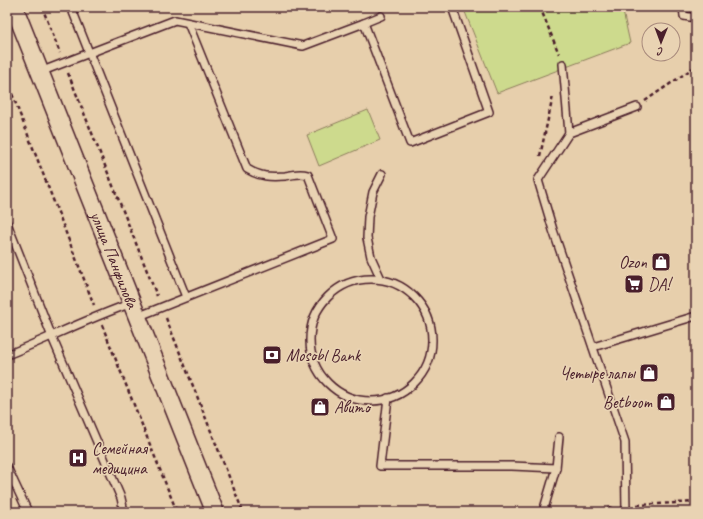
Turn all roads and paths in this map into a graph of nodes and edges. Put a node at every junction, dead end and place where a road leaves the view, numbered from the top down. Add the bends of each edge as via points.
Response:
1 (14, 7) edge
2 (42, 7) edge
3 (71, 7) edge
4 (452, 7) edge
5 (540, 7) edge
6 (683, 7) edge
7 (381, 16) dead end
8 (696, 18) edge
9 (188, 22) junction
10 (364, 23) junction
11 (89, 53) junction
12 (64, 63) junction
13 (563, 64) joint
14 (696, 66) edge
15 (40, 72) junction
16 (7, 81) edge
17 (637, 107) joint
18 (569, 133) junction
19 (382, 174) dead end
20 (7, 223) edge
21 (382, 279) junction
22 (186, 297) junction
23 (162, 307) junction
24 (134, 310) junction
25 (98, 315) junction
26 (696, 316) edge
27 (52, 336) junction
28 (593, 347) junction
29 (7, 355) edge
30 (388, 398) junction
31 (559, 438) dead end
32 (7, 467) edge
33 (556, 468) junction
34 (696, 502) edge
35 (626, 509) edge
36 (28, 512) edge
37 (124, 512) edge
38 (177, 512) edge
39 (215, 512) edge
40 (242, 512) edge
41 (543, 512) edge
42 (587, 512) edge

1 - 15 street, улица Панфилова
2 - 12 path
3 - 11 lane
4 - 10 lane via 489,112 410,143
5 - 13 path
6 - 8 lane via 684,16
7 - 10 lane
9 - 10 lane via 303,46
9 - 11 lane via 175,20
9 - 22 lane via 247,169 271,177 308,174 333,239
11 - 12 lane
11 - 22 lane
12 - 15 lane
12 - 23 path
13 - 18 lane
14 - 17 path
15 - 24 street, улица Панфилова
16 - 25 path
17 - 18 lane
18 - 28 lane via 538,180
19 - 21 lane via 373,192 368,217 368,238 371,257
20 - 27 lane
21 - 30 lane via 402,286 418,300 428,318 432,339 429,360 420,377 405,390
21 - 30 lane via 360,279 340,286 324,300 313,318 310,337 312,356 320,374 333,388 350,397 369,401
22 - 23 lane
23 - 24 lane
23 - 40 path
24 - 25 lane
24 - 39 street, улица Панфилова
25 - 27 lane
25 - 38 path
26 - 28 lane
27 - 29 lane
27 - 37 lane via 121,498
28 - 35 lane via 625,442
30 - 33 lane via 380,466
31 - 33 lane
32 - 36 lane
33 - 41 lane
34 - 35 path
35 - 42 path via 617,506

